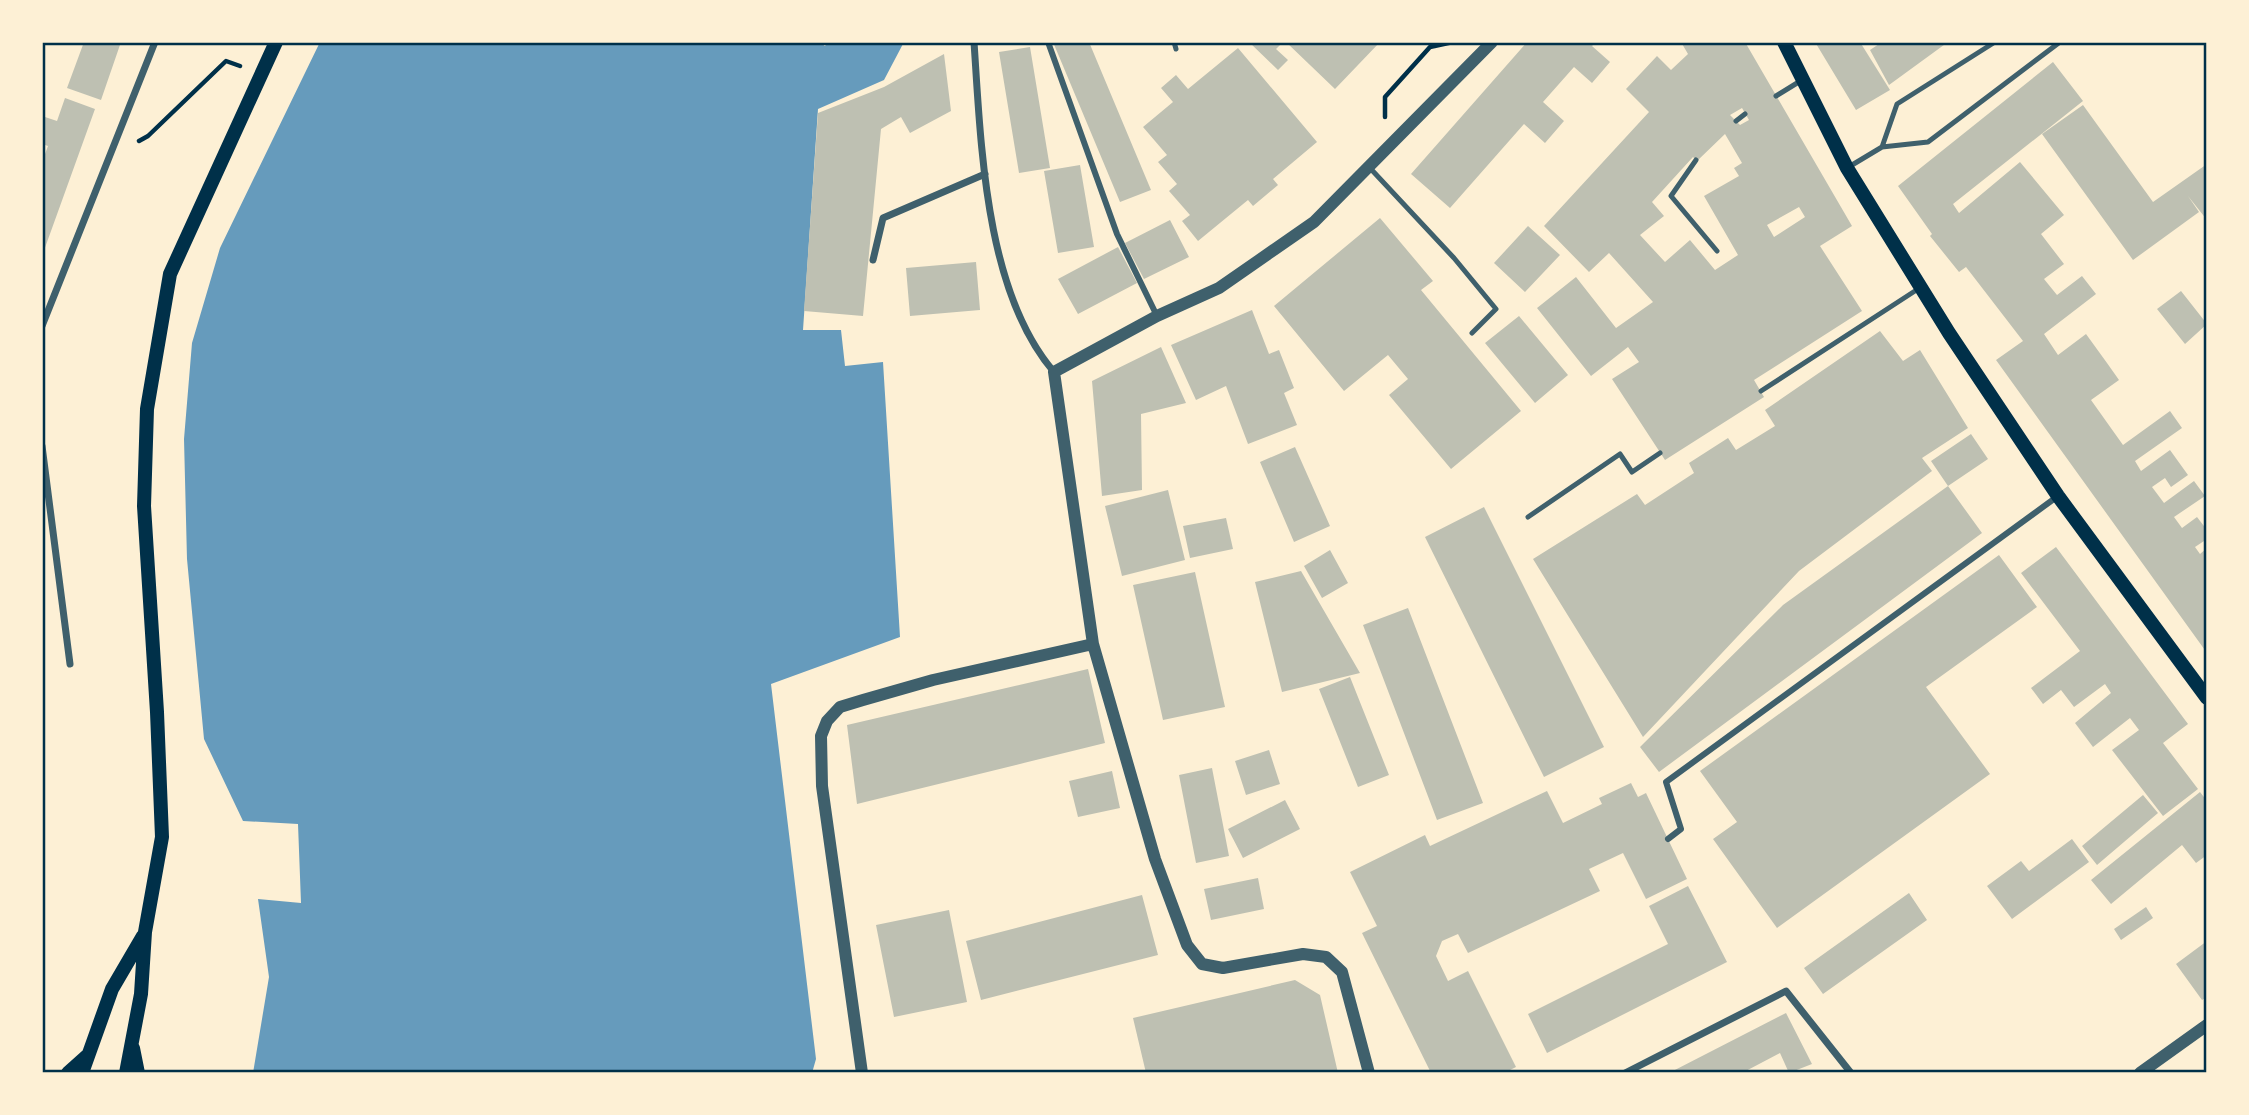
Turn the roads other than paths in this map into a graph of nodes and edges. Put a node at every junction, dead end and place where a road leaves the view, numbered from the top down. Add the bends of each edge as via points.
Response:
1 (155, 42) edge
2 (276, 42) edge
3 (974, 42) edge
4 (1048, 42) edge
5 (1492, 42) edge
6 (1784, 42) edge
7 (1995, 42) edge
8 (2060, 42) edge
9 (1805, 79) junction
10 (1776, 96) dead end
11 (1745, 114) dead end
12 (1736, 121) dead end
13 (1882, 147) junction
14 (1696, 160) dead end
15 (1369, 167) junction
16 (1847, 168) junction
17 (985, 174) junction
18 (1717, 251) dead end
19 (873, 260) dead end
20 (1921, 287) junction
21 (1157, 316) junction
22 (42, 326) edge
23 (1472, 333) dead end
24 (1055, 372) junction
25 (1760, 391) dead end
26 (42, 446) edge
27 (1660, 453) dead end
28 (2058, 496) junction
29 (1528, 517) dead end
30 (1093, 643) junction
31 (70, 664) dead end
32 (2207, 698) edge
33 (1668, 839) dead end
34 (145, 932) junction
35 (2207, 1025) edge
36 (132, 1044) junction
37 (87, 1056) junction
38 (68, 1073) edge
39 (82, 1073) edge
40 (126, 1073) edge
41 (138, 1073) edge
42 (862, 1073) edge
43 (1369, 1073) edge
44 (1625, 1073) edge
45 (1851, 1073) edge
46 (2140, 1073) edge

1 - 22 street
2 - 34 main road via 170,274 147,410 144,506 162,836
3 - 17 street
4 - 21 street via 1117,234
5 - 15 street
6 - 9 main road
7 - 13 lane via 1898,104
8 - 13 lane via 1928,142
9 - 10 lane
9 - 16 main road
11 - 12 lane
13 - 16 lane
14 - 18 lane via 1671,196
15 - 21 street via 1314,222 1219,288
15 - 23 lane via 1496,309
16 - 20 main road
17 - 19 street via 883,218
17 - 24 street via 1015,310 1030,341
20 - 25 lane
20 - 28 main road
21 - 24 street
24 - 30 street
26 - 31 street
27 - 29 lane via 1632,472 1620,454
28 - 32 main road
28 - 33 street via 1666,782 1681,829
30 - 42 street via 863,700 840,707 827,721 821,736 822,786
30 - 43 street via 1155,859 1187,945 1202,964 1223,968 1303,954 1326,957 1342,972
34 - 36 main road
34 - 37 main road via 112,989
35 - 46 street
36 - 40 main road
36 - 41 main road
37 - 38 main road
37 - 39 main road
44 - 45 street via 1786,991

